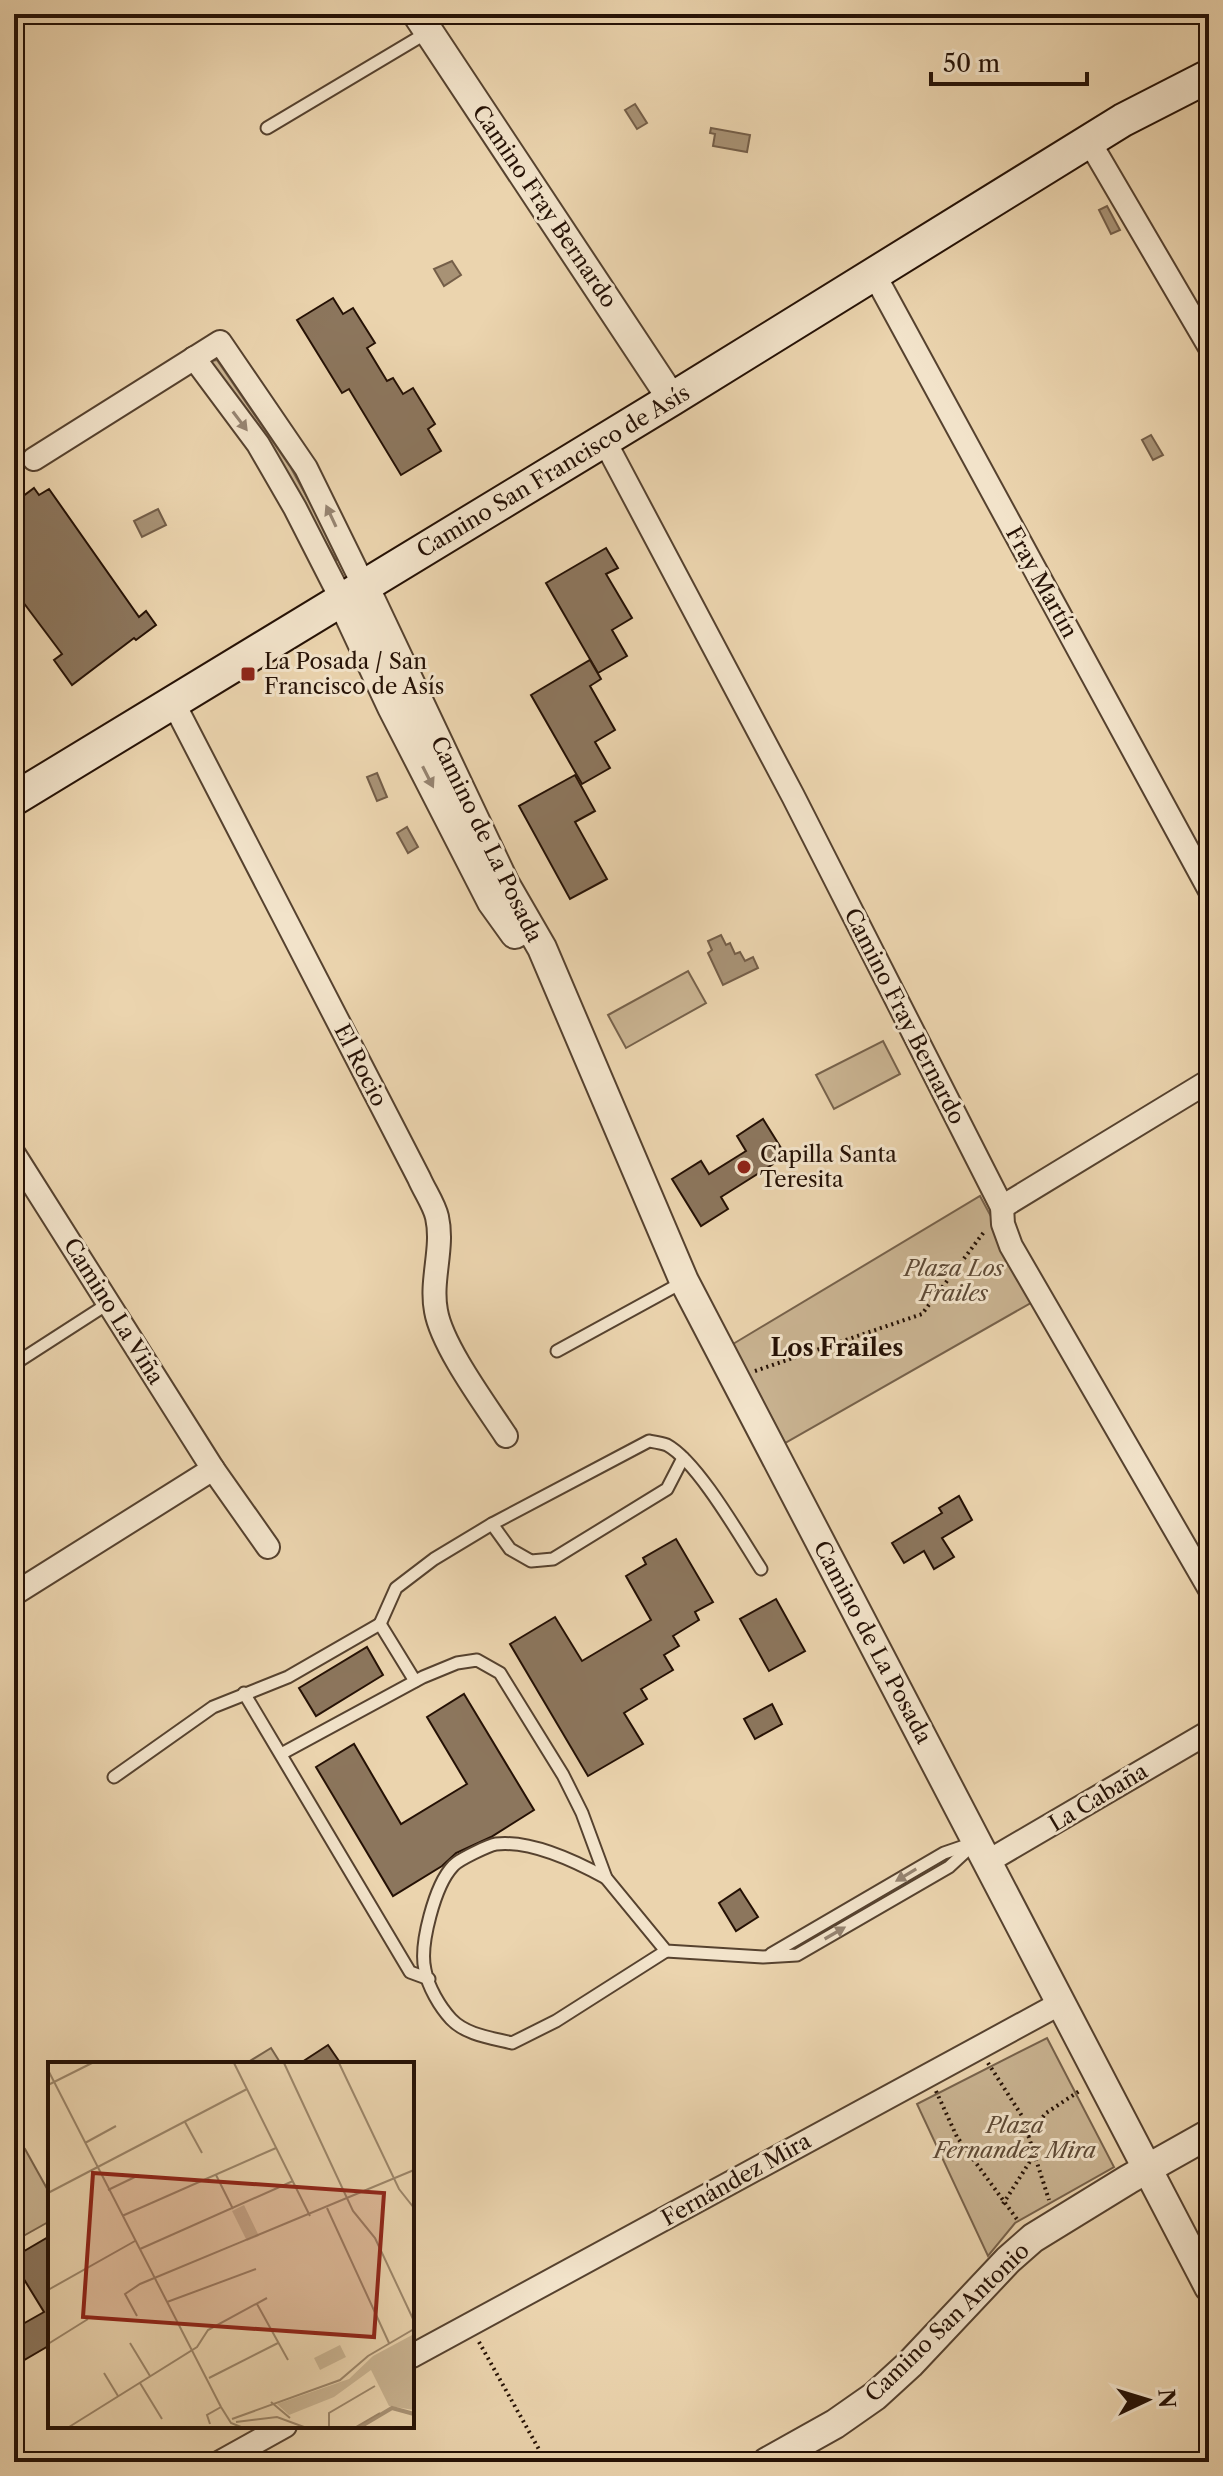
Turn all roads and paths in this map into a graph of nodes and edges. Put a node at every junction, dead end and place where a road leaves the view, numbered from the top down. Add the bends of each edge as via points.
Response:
1 (423, 23) edge
2 (1209, 76) edge
3 (267, 128) dead end
4 (1089, 141) junction
5 (874, 274) junction
6 (1209, 346) edge
7 (194, 358) junction
8 (672, 399) junction
9 (604, 440) junction
10 (34, 459) dead end
11 (353, 593) junction
12 (173, 702) junction
13 (14, 799) edge
14 (1209, 889) edge
15 (1209, 1081) edge
16 (14, 1154) edge
17 (1002, 1207) junction
18 (684, 1281) junction
19 (109, 1303) junction
20 (557, 1351) dead end
21 (19, 1361) dead end
22 (734, 1378) junction
23 (506, 1436) dead end
24 (683, 1458) junction
25 (213, 1469) junction
26 (492, 1524) junction
27 (268, 1547) dead end
28 (761, 1569) dead end
29 (1209, 1588) edge
30 (14, 1594) edge
31 (380, 1624) junction
32 (415, 1681) junction
33 (244, 1693) junction
34 (1209, 1732) edge
35 (281, 1754) junction
36 (114, 1777) dead end
37 (982, 1852) junction
38 (606, 1878) junction
39 (666, 1951) junction
40 (429, 1979) junction
41 (1061, 2003) junction
42 (978, 2048) junction
43 (928, 2075) junction
44 (1100, 2078) junction
45 (1209, 2134) edge
46 (1028, 2136) junction
47 (1034, 2155) junction
48 (1147, 2168) junction
49 (1003, 2204) junction
50 (1056, 2222) junction
51 (1033, 2238) junction
52 (1209, 2287) edge
53 (469, 2325) junction
54 (414, 2355) edge
55 (281, 2428) edge
56 (220, 2462) edge
57 (546, 2462) edge
58 (767, 2462) edge

1 - 3 lane
1 - 8 street, Camino Fray Bernardo
2 - 4 main road, Camino San Francisco de Asís
4 - 5 main road, Camino San Francisco de Asís
4 - 6 street
5 - 8 main road, Camino San Francisco de Asís
5 - 14 street, Fray Martín
7 - 10 street, Camino de La Posada
7 -> 11 street, Camino de La Posada via 258,444
11 -> 7 street, Camino de La Posada via 306,468 220,342
8 - 9 main road, Camino San Francisco de Asís
9 - 11 main road, Camino San Francisco de Asís
9 - 17 street, Camino Fray Bernardo
11 - 12 main road, Camino San Francisco de Asís
11 - 18 street, Camino de La Posada via 492,902 559,987
12 - 13 main road, Camino San Francisco de Asís
12 - 23 street, El Rocio via 437,1217 434,1289 440,1331
15 - 17 street
16 - 19 street, Camino La Viña
17 - 22 path via 922,1314
17 - 29 street, Camino Fray Bernardo via 1011,1246
18 - 20 lane
18 - 22 street, Camino de La Posada
19 - 21 lane
19 - 25 street, Camino La Viña
22 - 37 street, Camino de La Posada
24 - 26 lane via 666,1445 649,1441
24 - 26 lane via 667,1489 553,1559 531,1561 510,1549
24 - 28 lane
25 - 27 street, Camino La Viña
25 - 30 street
26 - 31 lane via 396,1588
31 - 32 lane
31 - 33 lane via 288,1677
32 - 35 lane
32 - 38 lane via 477,1660 500,1673 563,1775
33 - 35 lane
33 - 36 lane via 213,1707
34 - 37 street, La Cabaña
35 - 40 lane via 410,1972
37 - 39 lane via 944,1853 763,1957
37 - 41 street, Camino de La Posada
38 - 39 lane
38 - 40 lane via 570,1858 510,1844 493,1844 453,1865 436,1897 424,1940
39 - 40 lane via 512,2043 474,2034 452,2021
41 - 42 street, Fernández Mira
41 - 44 street, Camino de La Posada
42 - 43 street, Fernández Mira
42 - 46 path via 1022,2116
43 - 49 path via 957,2137
43 - 53 street, Fernández Mira
44 - 46 path via 1046,2113
44 - 48 street, Camino de La Posada
45 - 48 street, Camino San Antonio
46 - 47 path
47 - 49 path
47 - 50 path
48 - 50 street, Camino San Antonio
48 - 52 street, Camino de La Posada
49 - 51 path
50 - 51 street, Camino San Antonio
51 - 58 street, Camino San Antonio via 875,2396
53 - 54 street, Fernández Mira
53 - 57 path
55 - 56 street

